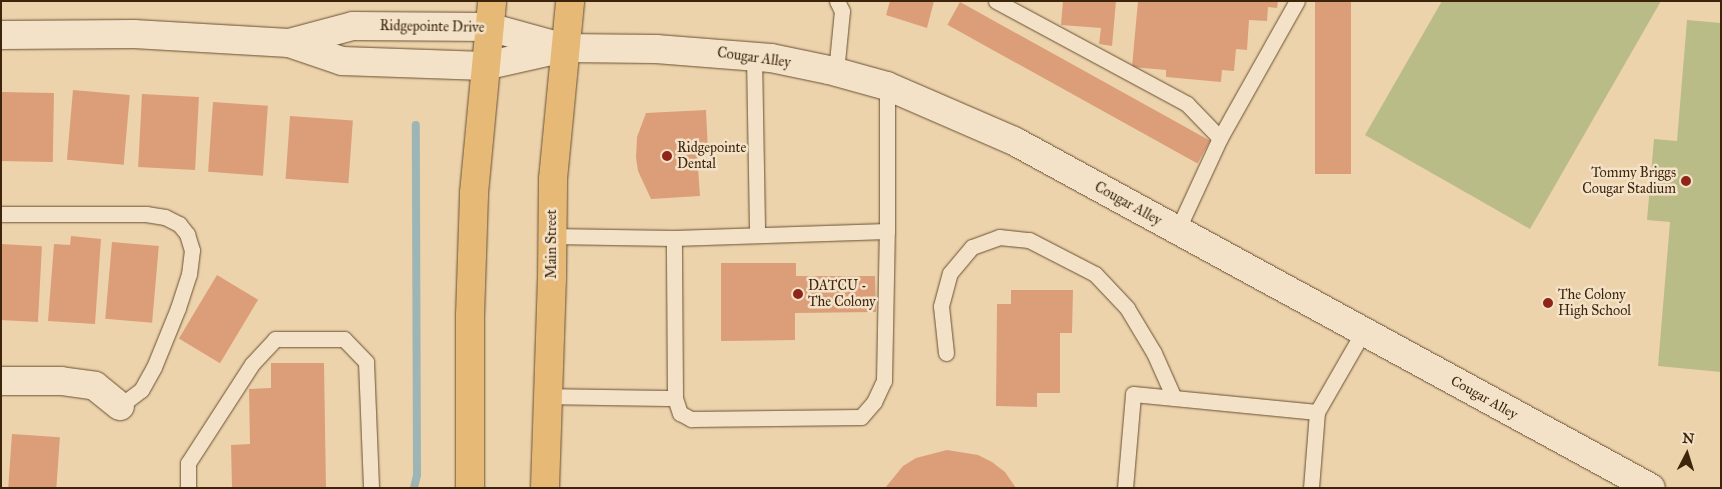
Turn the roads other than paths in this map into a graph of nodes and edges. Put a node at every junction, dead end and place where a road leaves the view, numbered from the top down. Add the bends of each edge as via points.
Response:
1 (570, 1) edge
2 (837, 1) edge
3 (996, 1) edge
4 (1297, 1) edge
5 (491, 14) edge
6 (1, 35) edge
7 (289, 43) junction
8 (564, 48) junction
9 (754, 56) junction
10 (485, 66) junction
11 (836, 72) junction
12 (887, 86) junction
13 (1220, 138) junction
14 (1, 214) edge
15 (887, 231) junction
16 (1177, 231) junction
17 (757, 235) junction
18 (551, 236) junction
19 (674, 238) junction
20 (1363, 332) junction
21 (946, 354) dead end
22 (1, 381) edge
23 (547, 396) junction
24 (676, 398) junction
25 (1174, 398) junction
26 (120, 406) joint
27 (1317, 412) junction
28 (188, 488) edge
29 (371, 488) edge
30 (470, 488) edge
31 (545, 488) edge
32 (1125, 488) edge
33 (1311, 488) edge
34 (1651, 488) edge

1 - 8 main road, Main Street
2 - 11 lane via 842,11
3 - 13 lane via 1187,104
4 - 13 lane
5 - 7 street, Ridgepointe Drive via 353,26
5 - 8 street, Ridgepointe Drive
5 - 10 main road
6 - 7 street, Ridgepointe Drive via 134,34
7 - 10 street, Ridgepointe Drive via 342,61
8 - 9 street, Cougar Alley via 656,49
8 - 10 street, Ridgepointe Drive
8 - 18 main road, Main Street
9 - 11 street, Cougar Alley
9 - 17 lane
10 - 30 main road via 474,193
11 - 12 street, Cougar Alley
12 - 15 lane
12 - 16 street, Cougar Alley via 1014,141
13 - 16 lane
14 - 26 lane via 146,214 165,217 179,224 187,234 192,250 189,274 178,308 154,366 140,390
15 - 17 lane
15 - 24 lane via 884,381 874,402 861,417 691,419 680,413
16 - 20 street, Cougar Alley
17 - 19 lane
18 - 19 lane
18 - 23 main road, Main Street
19 - 24 lane
20 - 27 lane
20 - 34 street, Cougar Alley
21 - 25 lane via 941,306 950,273 972,247 999,236 1029,240 1095,274 1127,308 1154,353
22 - 26 street via 61,381 95,386
23 - 24 lane
23 - 31 main road, Main Street
25 - 27 lane
25 - 32 lane via 1133,394
27 - 33 lane
28 - 29 lane via 188,463 252,364 275,339 344,339 366,362

